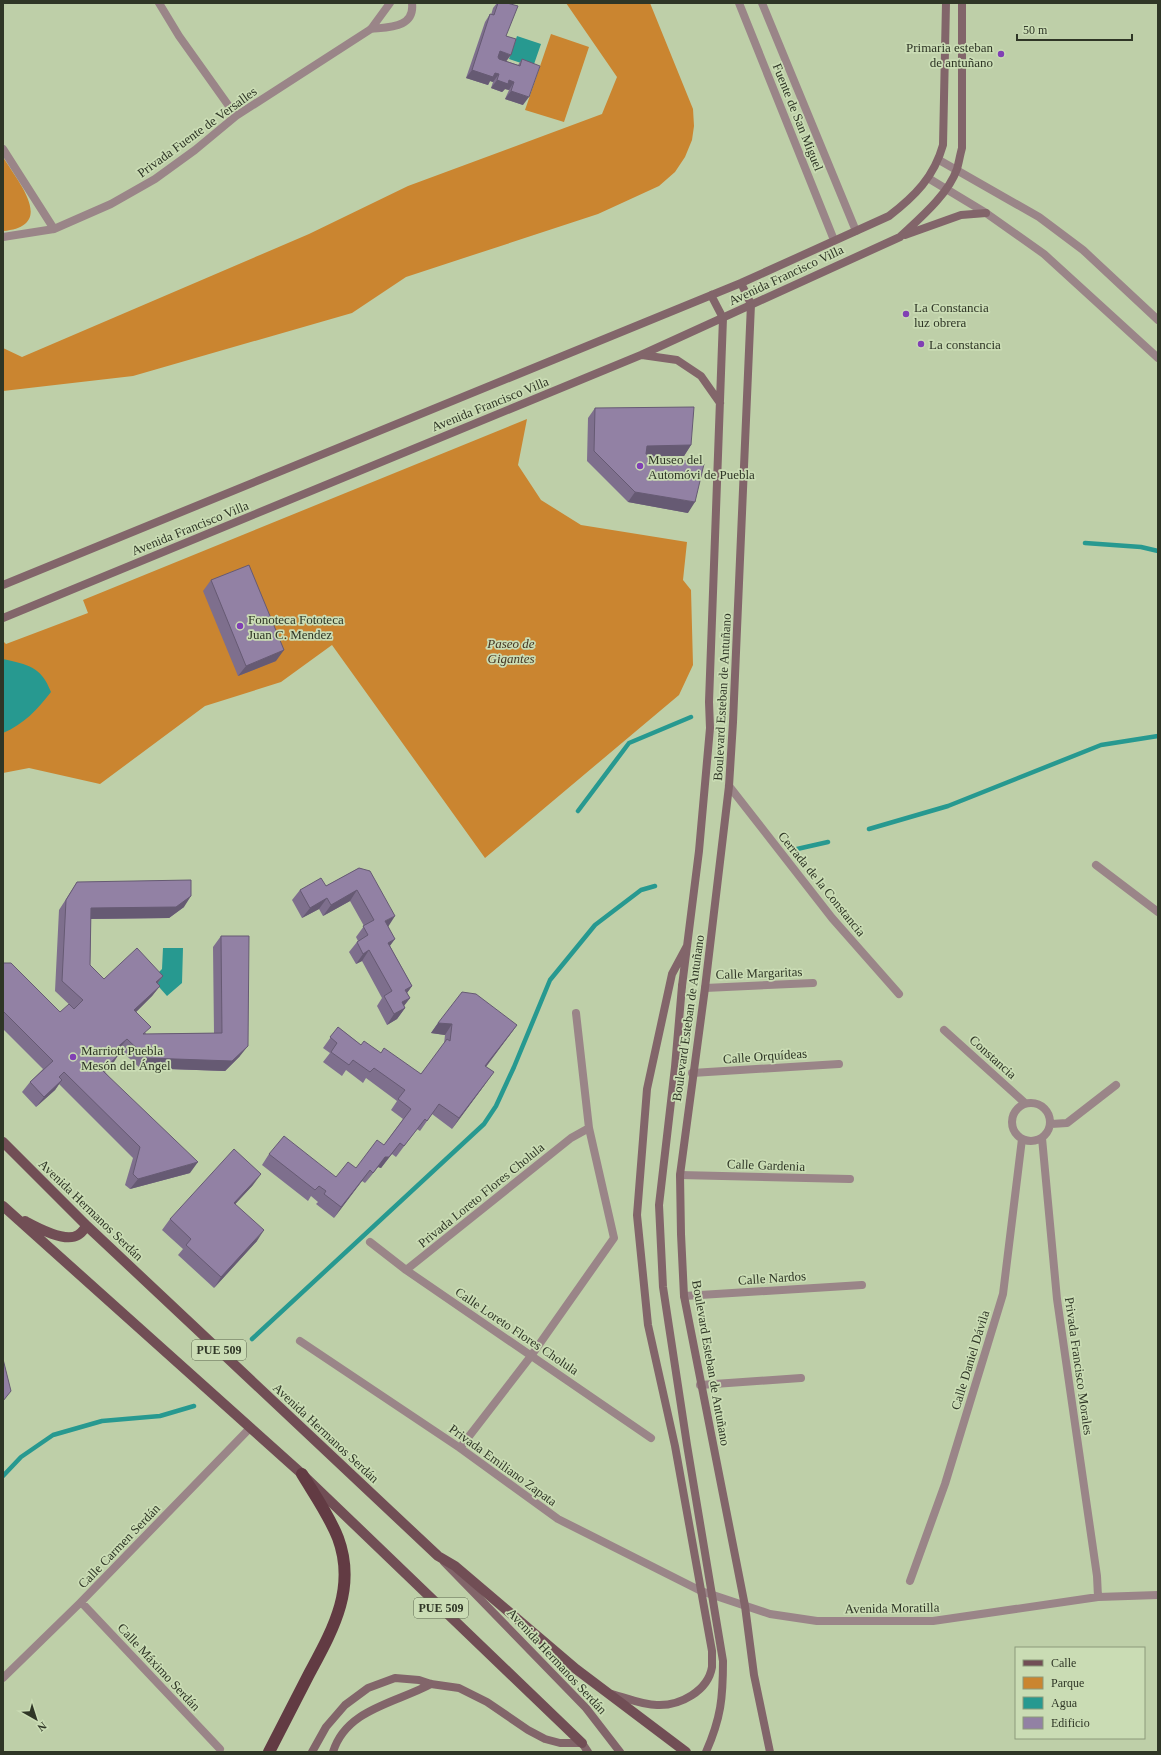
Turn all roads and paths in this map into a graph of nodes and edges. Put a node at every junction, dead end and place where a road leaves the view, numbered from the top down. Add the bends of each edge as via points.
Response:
1 (159, 3) edge
2 (390, 3) edge
3 (412, 3) edge
4 (739, 3) edge
5 (762, 3) edge
6 (946, 3) edge
7 (962, 3) edge
8 (371, 29) junction
9 (236, 116) junction
10 (3, 149) edge
11 (939, 160) junction
12 (956, 170) junction
13 (928, 178) junction
14 (945, 189) junction
15 (986, 213) junction
16 (54, 229) junction
17 (856, 231) junction
18 (3, 237) edge
19 (900, 237) junction
20 (834, 240) junction
21 (741, 283) junction
22 (711, 295) junction
23 (751, 304) junction
24 (723, 318) junction
25 (1158, 320) edge
26 (641, 355) junction
27 (1158, 358) edge
28 (720, 403) junction
29 (3, 585) edge
30 (3, 618) edge
31 (729, 786) junction
32 (1096, 865) dead end
33 (1158, 912) edge
34 (687, 946) junction
35 (813, 983) dead end
36 (705, 988) junction
37 (899, 994) dead end
38 (576, 1013) dead end
39 (944, 1030) dead end
40 (839, 1064) dead end
41 (692, 1073) junction
42 (1116, 1085) dead end
43 (1025, 1103) junction
44 (1051, 1124) junction
45 (589, 1128) junction
46 (1042, 1138) junction
47 (1022, 1139) junction
48 (5, 1147) edge
49 (680, 1175) junction
50 (850, 1179) dead end
51 (3, 1206) edge
52 (13, 1214) junction
53 (87, 1226) junction
54 (370, 1242) dead end
55 (406, 1270) junction
56 (862, 1285) dead end
57 (684, 1296) junction
58 (300, 1341) dead end
59 (531, 1356) junction
60 (801, 1378) dead end
61 (700, 1385) junction
62 (250, 1428) junction
63 (651, 1438) dead end
64 (460, 1448) junction
65 (302, 1474) junction
66 (438, 1556) junction
67 (910, 1581) dead end
68 (701, 1591) junction
69 (1158, 1595) edge
70 (1098, 1597) junction
71 (82, 1602) junction
72 (745, 1606) junction
73 (3, 1678) edge
74 (431, 1684) junction
75 (607, 1693) junction
76 (582, 1743) junction
77 (220, 1749) dead end
78 (269, 1752) edge
79 (312, 1752) edge
80 (332, 1752) edge
81 (588, 1752) edge
82 (620, 1752) edge
83 (686, 1752) edge
84 (706, 1752) edge
85 (770, 1752) edge

1 - 9 street via 179,36
2 - 8 street, Privada Fuente de Versalles
3 - 8 street, Privada Fuente de Versalles via 413,12 408,20 396,26
4 - 20 street, Fuente de San Miguel
5 - 17 street, Fuente de San Miguel
6 - 11 street via 943,145
7 - 12 street via 962,148
8 - 9 street, Privada Fuente de Versalles
9 - 16 street, Privada Fuente de Versalles via 154,180 111,204
10 - 16 street
11 - 12 street
11 - 13 street, Avenida Francisco Villa
12 - 14 street, Avenida Francisco Villa
12 - 25 street via 1052,226 1084,250
13 - 14 street
13 - 17 street, Avenida Francisco Villa via 911,199 890,216
14 - 15 street
14 - 19 street, Avenida Francisco Villa via 927,212
15 - 19 street via 961,215
15 - 27 street via 1044,254
16 - 18 street, Privada Fuente de Versalles
17 - 20 street, Avenida Francisco Villa
19 - 23 street, Avenida Francisco Villa
20 - 21 street, Avenida Francisco Villa
21 - 22 street, Avenida Francisco Villa
21 - 23 street, Boulevard Esteban de Antuñano
22 - 24 street, Boulevard Esteban de Antuñano
22 - 29 street, Avenida Francisco Villa
23 - 24 street, Avenida Francisco Villa
23 - 31 street, Boulevard Esteban de Antuñano via 734,722
24 - 26 street, Avenida Francisco Villa
24 - 28 street, Boulevard Esteban de Antuñano
26 - 28 street via 677,360 701,376
26 - 30 street, Avenida Francisco Villa
28 - 34 street, Boulevard Esteban de Antuñano via 710,728
31 - 36 street, Boulevard Esteban de Antuñano
31 - 37 street, Cerrada de la Constancia via 832,918
32 - 33 street
34 - 68 street via 672,974 647,1089 638,1215 648,1325 675,1446
34 - 84 street, Boulevard Esteban de Antuñano, bridge via 659,1205 663,1287 723,1662 723,1691 719,1719
35 - 36 street, Calle Margaritas
36 - 41 street, Boulevard Esteban de Antuñano
38 - 45 street
39 - 43 street, Constancia
40 - 41 street, Calle Orquídeas
41 - 49 street, Boulevard Esteban de Antuñano
42 - 44 street via 1067,1123
43 - 44 street via 1035,1102 1044,1106
43 - 47 street via 1014,1112 1012,1120 1012,1127
44 - 46 street
45 - 55 street, Privada Loreto Flores Cholula via 571,1138
45 - 59 street via 614,1238
46 - 47 street via 1028,1141
46 - 70 street, Privada Francisco Morales via 1057,1299
47 - 67 street, Calle Daniel Dávila via 1003,1294 945,1484
48 - 53 main road, Avenida Hermanos Serdán / PUE 509
49 - 50 street, Calle Gardenia
49 - 57 street, Boulevard Esteban de Antuñano
51 - 52 main road, PUE 509
52 - 53 main road via 58,1236 78,1235
52 - 62 main road, PUE 509
53 - 66 main road, Avenida Hermanos Serdán / PUE 509
54 - 55 street, Calle Loreto Flores Cholula
55 - 59 street, Calle Loreto Flores Cholula
56 - 57 street, Calle Nardos
57 - 61 street, Boulevard Esteban de Antuñano
58 - 64 street, Privada Emiliano Zapata
59 - 63 street, Calle Loreto Flores Cholula
59 - 64 street
60 - 61 street
61 - 72 street, Boulevard Esteban de Antuñano
62 - 65 main road, PUE 509
62 - 71 street, Calle Carmen Serdán
64 - 68 street, Privada Emiliano Zapata via 558,1519
65 - 76 main road, PUE 509
65 - 78 highway via 338,1538 343,1560 344,1590 335,1623
66 - 75 main road via 455,1566
66 - 82 street, Avenida Hermanos Serdán / PUE 509 via 586,1708
68 - 72 street, Avenida Moratilla
68 - 75 street via 712,1651 712,1668 702,1685 688,1698 669,1705 649,1705
69 - 70 street, Avenida Moratilla
70 - 72 street, Avenida Moratilla via 927,1621 817,1621 770,1614
71 - 73 street, Calle Carmen Serdán
71 - 77 street, Calle Máximo Serdán
72 - 85 street, Boulevard Esteban de Antuñano via 754,1675
74 - 76 street via 460,1688 472,1693 545,1739 560,1743
74 - 79 street via 395,1678 368,1688 345,1705 326,1727
74 - 80 street via 374,1708 341,1733
75 - 83 main road
76 - 81 street, PUE 509

